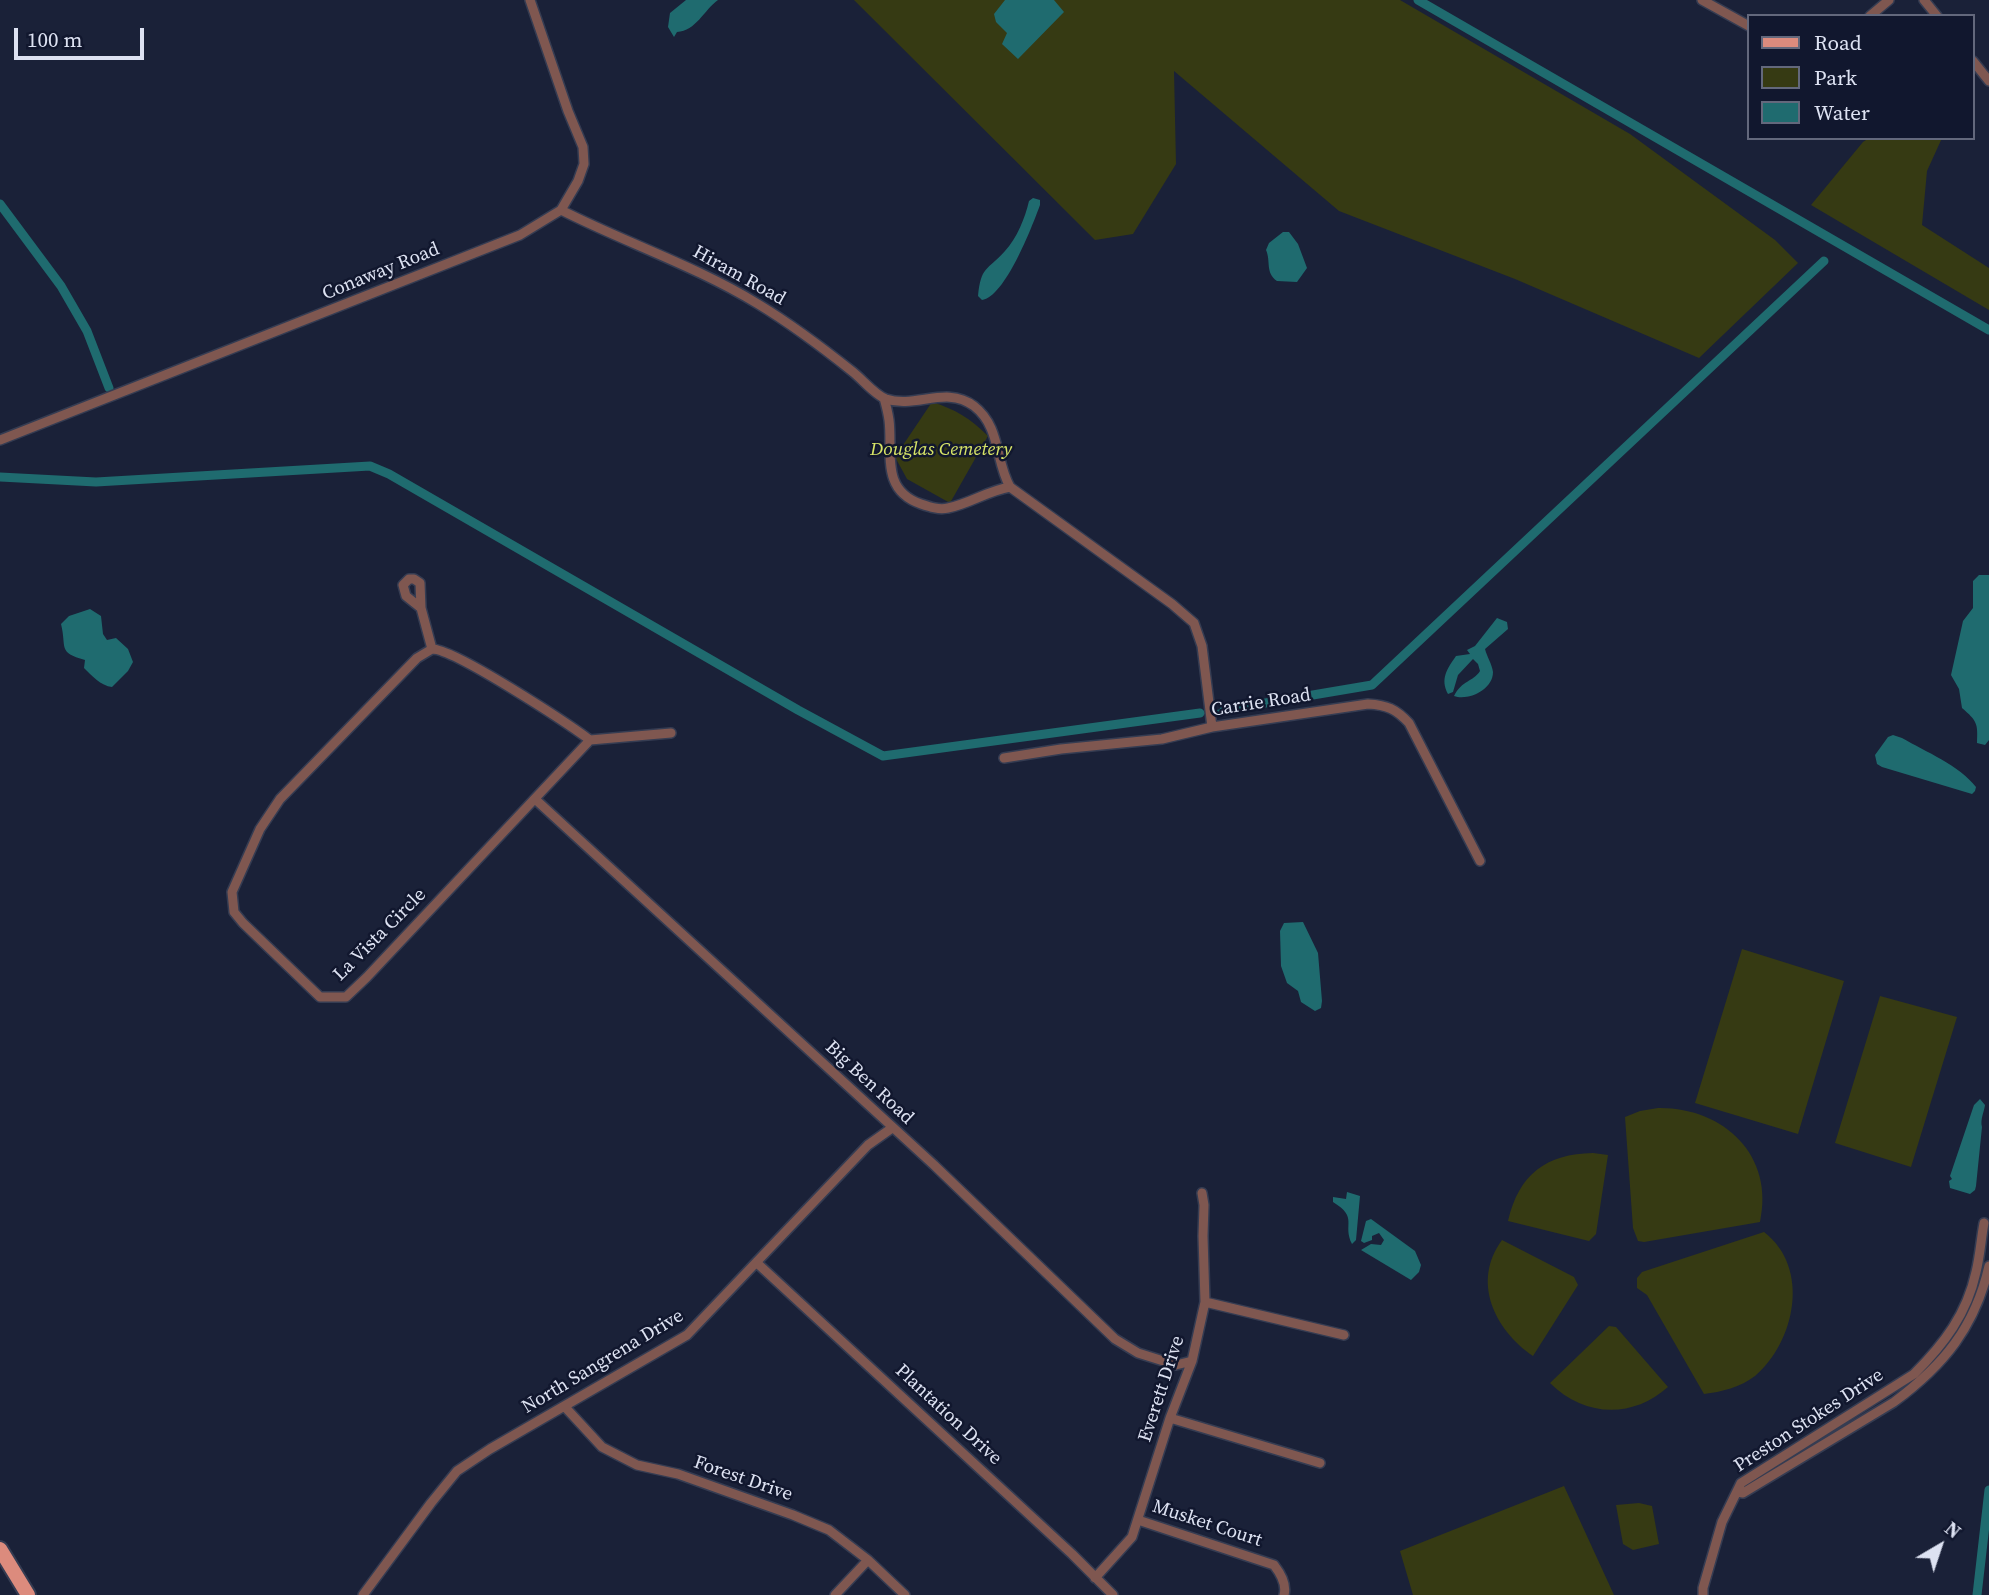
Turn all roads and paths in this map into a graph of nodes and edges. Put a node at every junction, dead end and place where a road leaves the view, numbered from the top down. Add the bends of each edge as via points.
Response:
1 (530, 0) edge
2 (1702, 0) edge
3 (1889, 0) edge
4 (1924, 0) edge
5 (1872, 14) edge
6 (1935, 14) edge
7 (1748, 25) edge
8 (1975, 64) edge
9 (1989, 81) edge
10 (561, 210) junction
11 (884, 398) junction
12 (0, 440) edge
13 (1010, 487) junction
14 (421, 608) dead end
15 (432, 649) junction
16 (1212, 727) junction
17 (671, 733) dead end
18 (590, 740) junction
19 (1004, 758) dead end
20 (535, 799) junction
21 (1480, 861) dead end
22 (892, 1128) junction
23 (1202, 1193) dead end
24 (1984, 1223) dead end
25 (757, 1263) junction
26 (1989, 1266) edge
27 (1205, 1302) junction
28 (1344, 1335) dead end
29 (1192, 1361) junction
30 (565, 1407) junction
31 (1170, 1418) junction
32 (1320, 1463) dead end
33 (1738, 1492) junction
34 (1138, 1520) junction
35 (0, 1549) edge
36 (868, 1560) junction
37 (1095, 1578) junction
38 (28, 1595) edge
39 (363, 1595) edge
40 (835, 1595) edge
41 (905, 1595) edge
42 (1113, 1595) edge
43 (1284, 1595) edge
44 (1703, 1595) edge

1 - 10 street, Conaway Road via 583,147 584,164
2 - 7 street
3 - 5 street
4 - 6 street
8 - 9 street
10 - 11 street, Hiram Road via 714,278 760,305
10 - 12 street, Conaway Road via 520,235
11 - 13 street via 906,402 946,397 973,405 991,427
11 - 13 street via 891,472 900,491 914,501 949,508
13 - 16 street via 1194,623 1206,668
14 - 15 street
15 - 18 street via 454,655
15 - 20 street, La Vista Circle via 417,658 280,799 260,829 232,892 234,912 309,989 320,997 346,997
16 - 19 street, Carrie Road via 1162,739
16 - 21 street, Carrie Road via 1368,704 1394,709 1409,723
17 - 18 street
18 - 20 street, La Vista Circle
20 - 22 street, Big Ben Road
22 - 25 street, North Sangrena Drive via 868,1145
22 - 29 street, Big Ben Road via 1115,1339 1138,1353 1176,1365
23 - 27 street, Everett Drive
24 - 33 street, Preston Stokes Drive via 1966,1305 1937,1350 1914,1374 1741,1483
25 - 30 street, North Sangrena Drive via 687,1335
25 - 37 street, Plantation Drive
26 - 33 street, Preston Stokes Drive via 1982,1294 1962,1334 1915,1386
27 - 28 street
27 - 29 street, Everett Drive
29 - 31 street, Everett Drive
30 - 36 street, Forest Drive via 602,1447 637,1465 811,1522
30 - 39 street, North Sangrena Drive via 457,1471
31 - 32 street
31 - 34 street, Everett Drive
33 - 44 street via 1722,1522
34 - 37 street, Everett Drive via 1132,1537
34 - 43 street, Musket Court via 1273,1565 1286,1588
35 - 38 main road
36 - 40 street
36 - 41 street, Forest Drive
37 - 42 street, Plantation Drive

